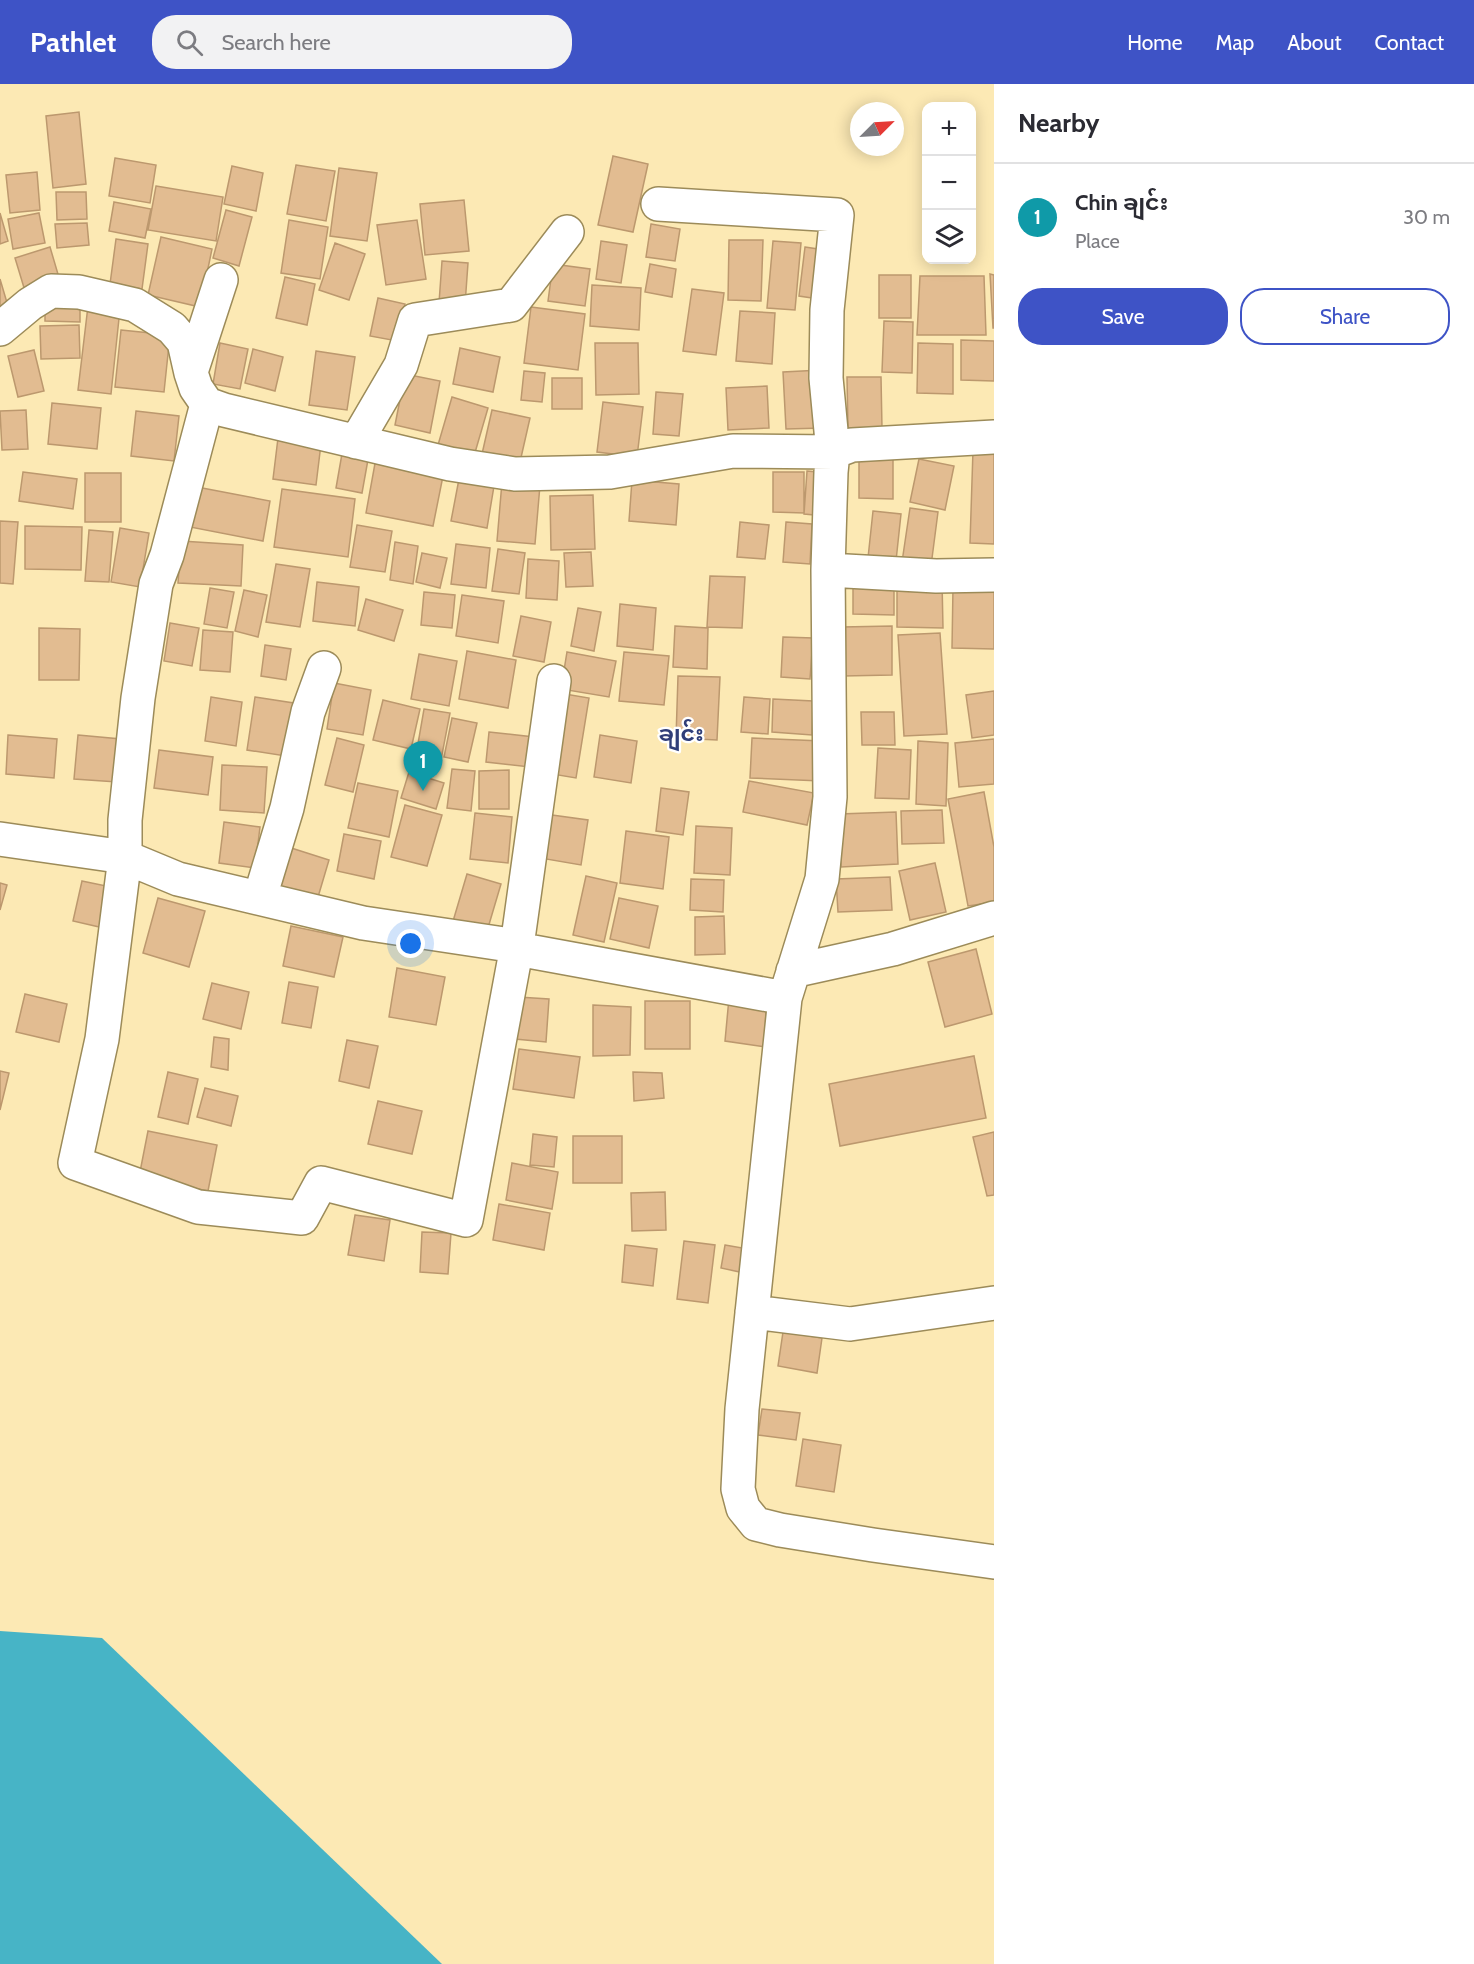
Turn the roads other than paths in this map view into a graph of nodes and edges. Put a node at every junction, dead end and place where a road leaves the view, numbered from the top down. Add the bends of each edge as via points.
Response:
1 (658, 204) dead end
2 (567, 232) dead end
3 (220, 280) dead end
4 (0, 328) edge
5 (191, 373) junction
6 (207, 404) junction
7 (994, 436) edge
8 (356, 442) junction
9 (833, 452) junction
10 (828, 570) junction
11 (994, 575) edge
12 (324, 668) dead end
13 (554, 681) dead end
14 (0, 839) edge
15 (125, 857) junction
16 (260, 897) junction
17 (994, 918) edge
18 (517, 946) junction
19 (789, 985) junction
20 (994, 1303) edge
21 (752, 1312) junction
22 (994, 1562) edge

1 - 9 street via 837,215 827,310 826,366
2 - 8 street via 511,305 415,320 401,364
3 - 5 street
4 - 5 street via 51,291 102,297 135,306 172,328 184,342
5 - 6 street
6 - 8 street
6 - 15 street via 156,584 138,698 125,820
7 - 9 street via 852,445
8 - 9 street via 450,464 515,474 610,472 733,450
9 - 10 street
10 - 11 street
10 - 19 street via 830,797 822,879
12 - 16 street via 308,712
13 - 18 street
14 - 15 street
15 - 16 street via 178,879
15 - 18 street via 102,1039 75,1163 198,1207 302,1218 321,1183 466,1220
16 - 18 street via 363,923
17 - 19 street
18 - 19 street via 528,951
19 - 21 street
20 - 21 street via 850,1324
21 - 22 street via 738,1489 743,1508 756,1524

